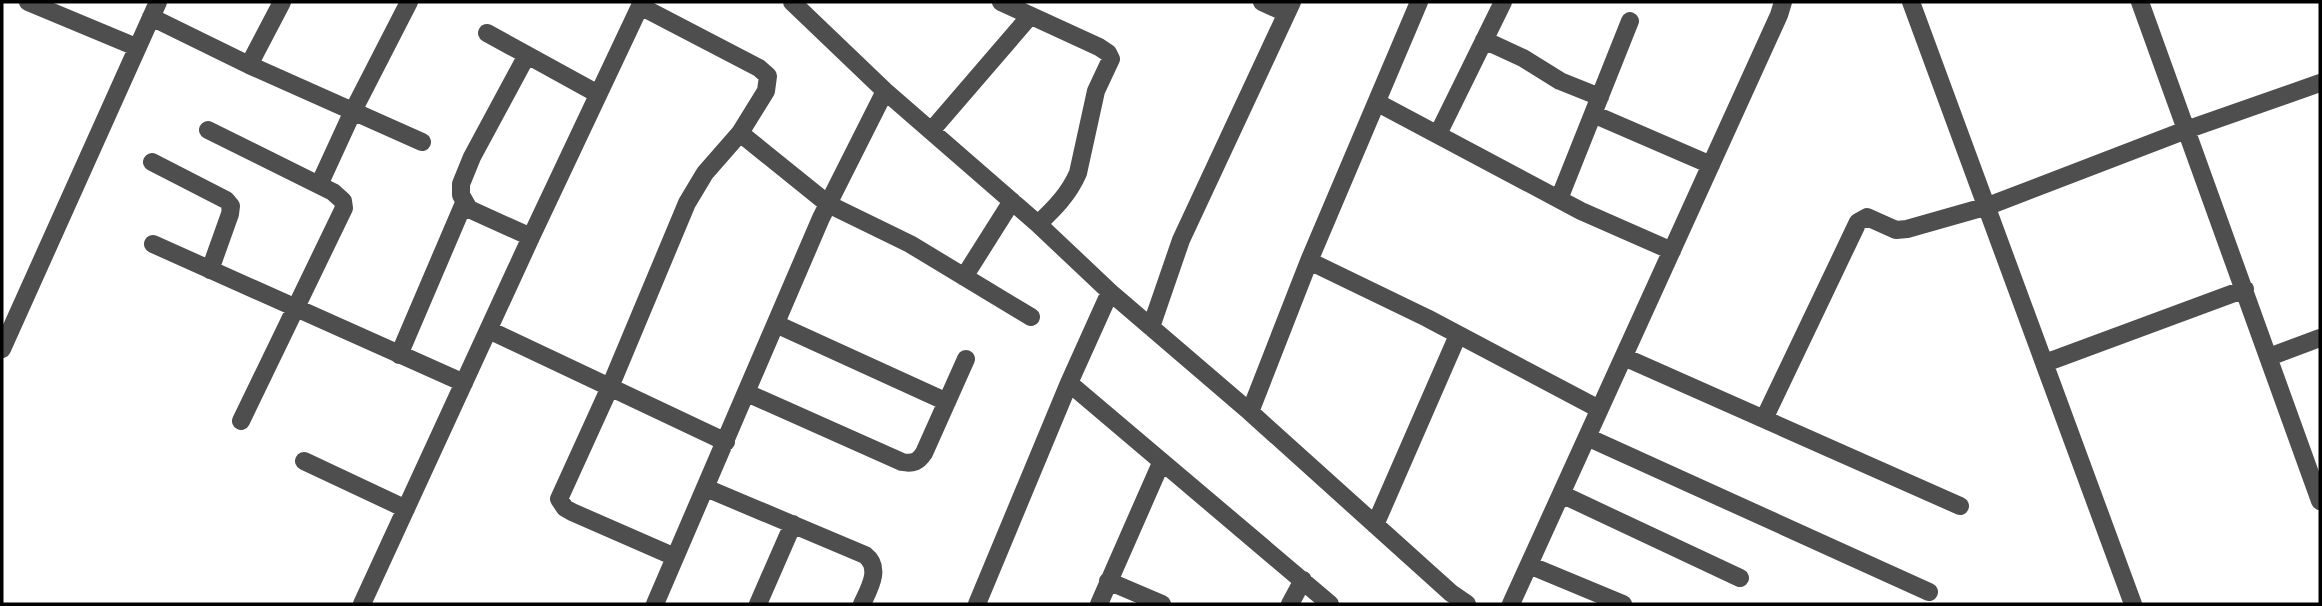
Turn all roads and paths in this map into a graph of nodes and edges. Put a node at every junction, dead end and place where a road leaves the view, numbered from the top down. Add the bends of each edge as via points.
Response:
1 (28, 2) edge
2 (282, 2) edge
3 (409, 2) edge
4 (1001, 2) edge
5 (1262, 2) edge
6 (1419, 2) edge
7 (1503, 2) edge
8 (1783, 2) edge
9 (1911, 2) edge
10 (2140, 2) edge
11 (641, 4) edge
12 (802, 5) edge
13 (1289, 7) edge
14 (154, 9) edge
15 (1030, 16) junction
16 (1630, 21) dead end
17 (487, 33) dead end
18 (1484, 40) junction
19 (136, 47) junction
20 (527, 55) junction
21 (249, 65) junction
22 (2320, 83) edge
23 (885, 91) junction
24 (598, 94) junction
25 (1600, 97) junction
26 (1378, 103) junction
27 (352, 111) junction
28 (1593, 114) junction
29 (208, 130) dead end
30 (2186, 130) junction
31 (931, 131) junction
32 (740, 133) junction
33 (1438, 134) junction
34 (422, 142) dead end
35 (152, 162) dead end
36 (1711, 165) junction
37 (319, 185) junction
38 (1559, 199) junction
39 (1012, 201) junction
40 (464, 203) junction
41 (828, 204) junction
42 (1988, 206) junction
43 (1038, 224) junction
44 (531, 237) junction
45 (153, 244) dead end
46 (1672, 251) junction
47 (1309, 261) junction
48 (210, 270) junction
49 (964, 277) junction
50 (2245, 289) junction
51 (1110, 292) junction
52 (295, 308) junction
53 (1031, 317) dead end
54 (776, 324) junction
55 (6, 325) edge
56 (1151, 327) junction
57 (489, 330) junction
58 (1458, 335) junction
59 (2320, 338) edge
60 (2, 349) edge
61 (399, 355) junction
62 (1624, 357) junction
63 (2269, 357) junction
64 (966, 359) dead end
65 (2045, 363) junction
66 (464, 383) junction
67 (1069, 383) junction
68 (610, 387) junction
69 (747, 393) junction
70 (947, 402) junction
71 (1599, 409) junction
72 (1250, 412) junction
73 (1764, 419) junction
74 (241, 421) dead end
75 (1587, 437) junction
76 (726, 442) junction
77 (304, 461) dead end
78 (1161, 463) junction
79 (706, 488) junction
80 (1561, 494) junction
81 (2320, 501) edge
82 (1960, 506) dead end
83 (406, 509) junction
84 (793, 524) junction
85 (1375, 525) junction
86 (676, 557) junction
87 (1529, 565) junction
88 (1740, 578) dead end
89 (1303, 580) junction
90 (1108, 581) junction
91 (1929, 592) dead end
92 (1448, 599) edge
93 (362, 604) edge
94 (655, 604) edge
95 (758, 604) edge
96 (862, 604) edge
97 (977, 604) edge
98 (1099, 604) edge
99 (1162, 604) edge
100 (1290, 604) edge
101 (1330, 604) edge
102 (1467, 604) edge
103 (1511, 604) edge
104 (1623, 604) edge
105 (2133, 604) edge

1 - 19 street
2 - 21 street
3 - 27 street
4 - 15 street
5 - 13 street
6 - 26 street
7 - 18 street
8 - 36 street
9 - 42 street
10 - 30 street
11 - 24 street
11 - 32 street via 766,72 766,91
12 - 23 street
13 - 56 street via 1181,240
14 - 19 street
14 - 21 street
15 - 31 street
15 - 43 street via 1099,47 1111,59 1096,90 1078,173 1055,209
16 - 25 street
17 - 20 street
18 - 25 street
18 - 33 street
19 - 55 street
20 - 24 street
20 - 40 street via 465,172 461,184
21 - 27 street
22 - 30 street
23 - 31 street
23 - 41 street
24 - 44 street
25 - 28 street
26 - 33 street
26 - 47 street
27 - 34 street
27 - 37 street
28 - 36 street
28 - 38 street
29 - 37 street
30 - 42 street
30 - 50 street
31 - 39 street
32 - 41 street
32 - 68 street via 705,173 687,203
33 - 38 street
35 - 48 street via 231,206
36 - 46 street
37 - 52 street via 339,195 344,208
38 - 46 street
39 - 43 street
39 - 49 street
40 - 44 street
40 - 61 street
41 - 49 street via 888,232
41 - 54 street
42 - 65 street
42 - 73 street via 1907,229 1896,230 1867,217 1858,222
43 - 51 street
44 - 57 street
45 - 48 street
46 - 62 street
47 - 58 street
47 - 72 street
48 - 52 street
49 - 53 street
50 - 63 street
50 - 65 street
51 - 56 street
51 - 67 street
52 - 61 street
52 - 74 street
54 - 69 street
54 - 70 street
55 - 60 street
56 - 72 street
57 - 66 street
57 - 68 street
58 - 71 street
58 - 85 street
59 - 63 street
61 - 66 street
62 - 71 street
62 - 73 street
63 - 81 street
64 - 70 street
65 - 105 street
66 - 83 street
67 - 78 street
67 - 97 street
68 - 76 street
68 - 86 street via 559,499 572,512
69 - 70 street via 909,463 920,459
69 - 76 street
71 - 75 street
72 - 85 street
73 - 82 street
75 - 80 street
75 - 91 street
76 - 79 street
77 - 83 street
78 - 89 street
78 - 90 street
79 - 84 street
79 - 86 street
80 - 87 street
80 - 88 street
83 - 93 street
84 - 95 street
84 - 96 street via 871,559 874,571
85 - 92 street
86 - 94 street
87 - 103 street
87 - 104 street
89 - 100 street
89 - 101 street
90 - 98 street
90 - 99 street
92 - 102 street

